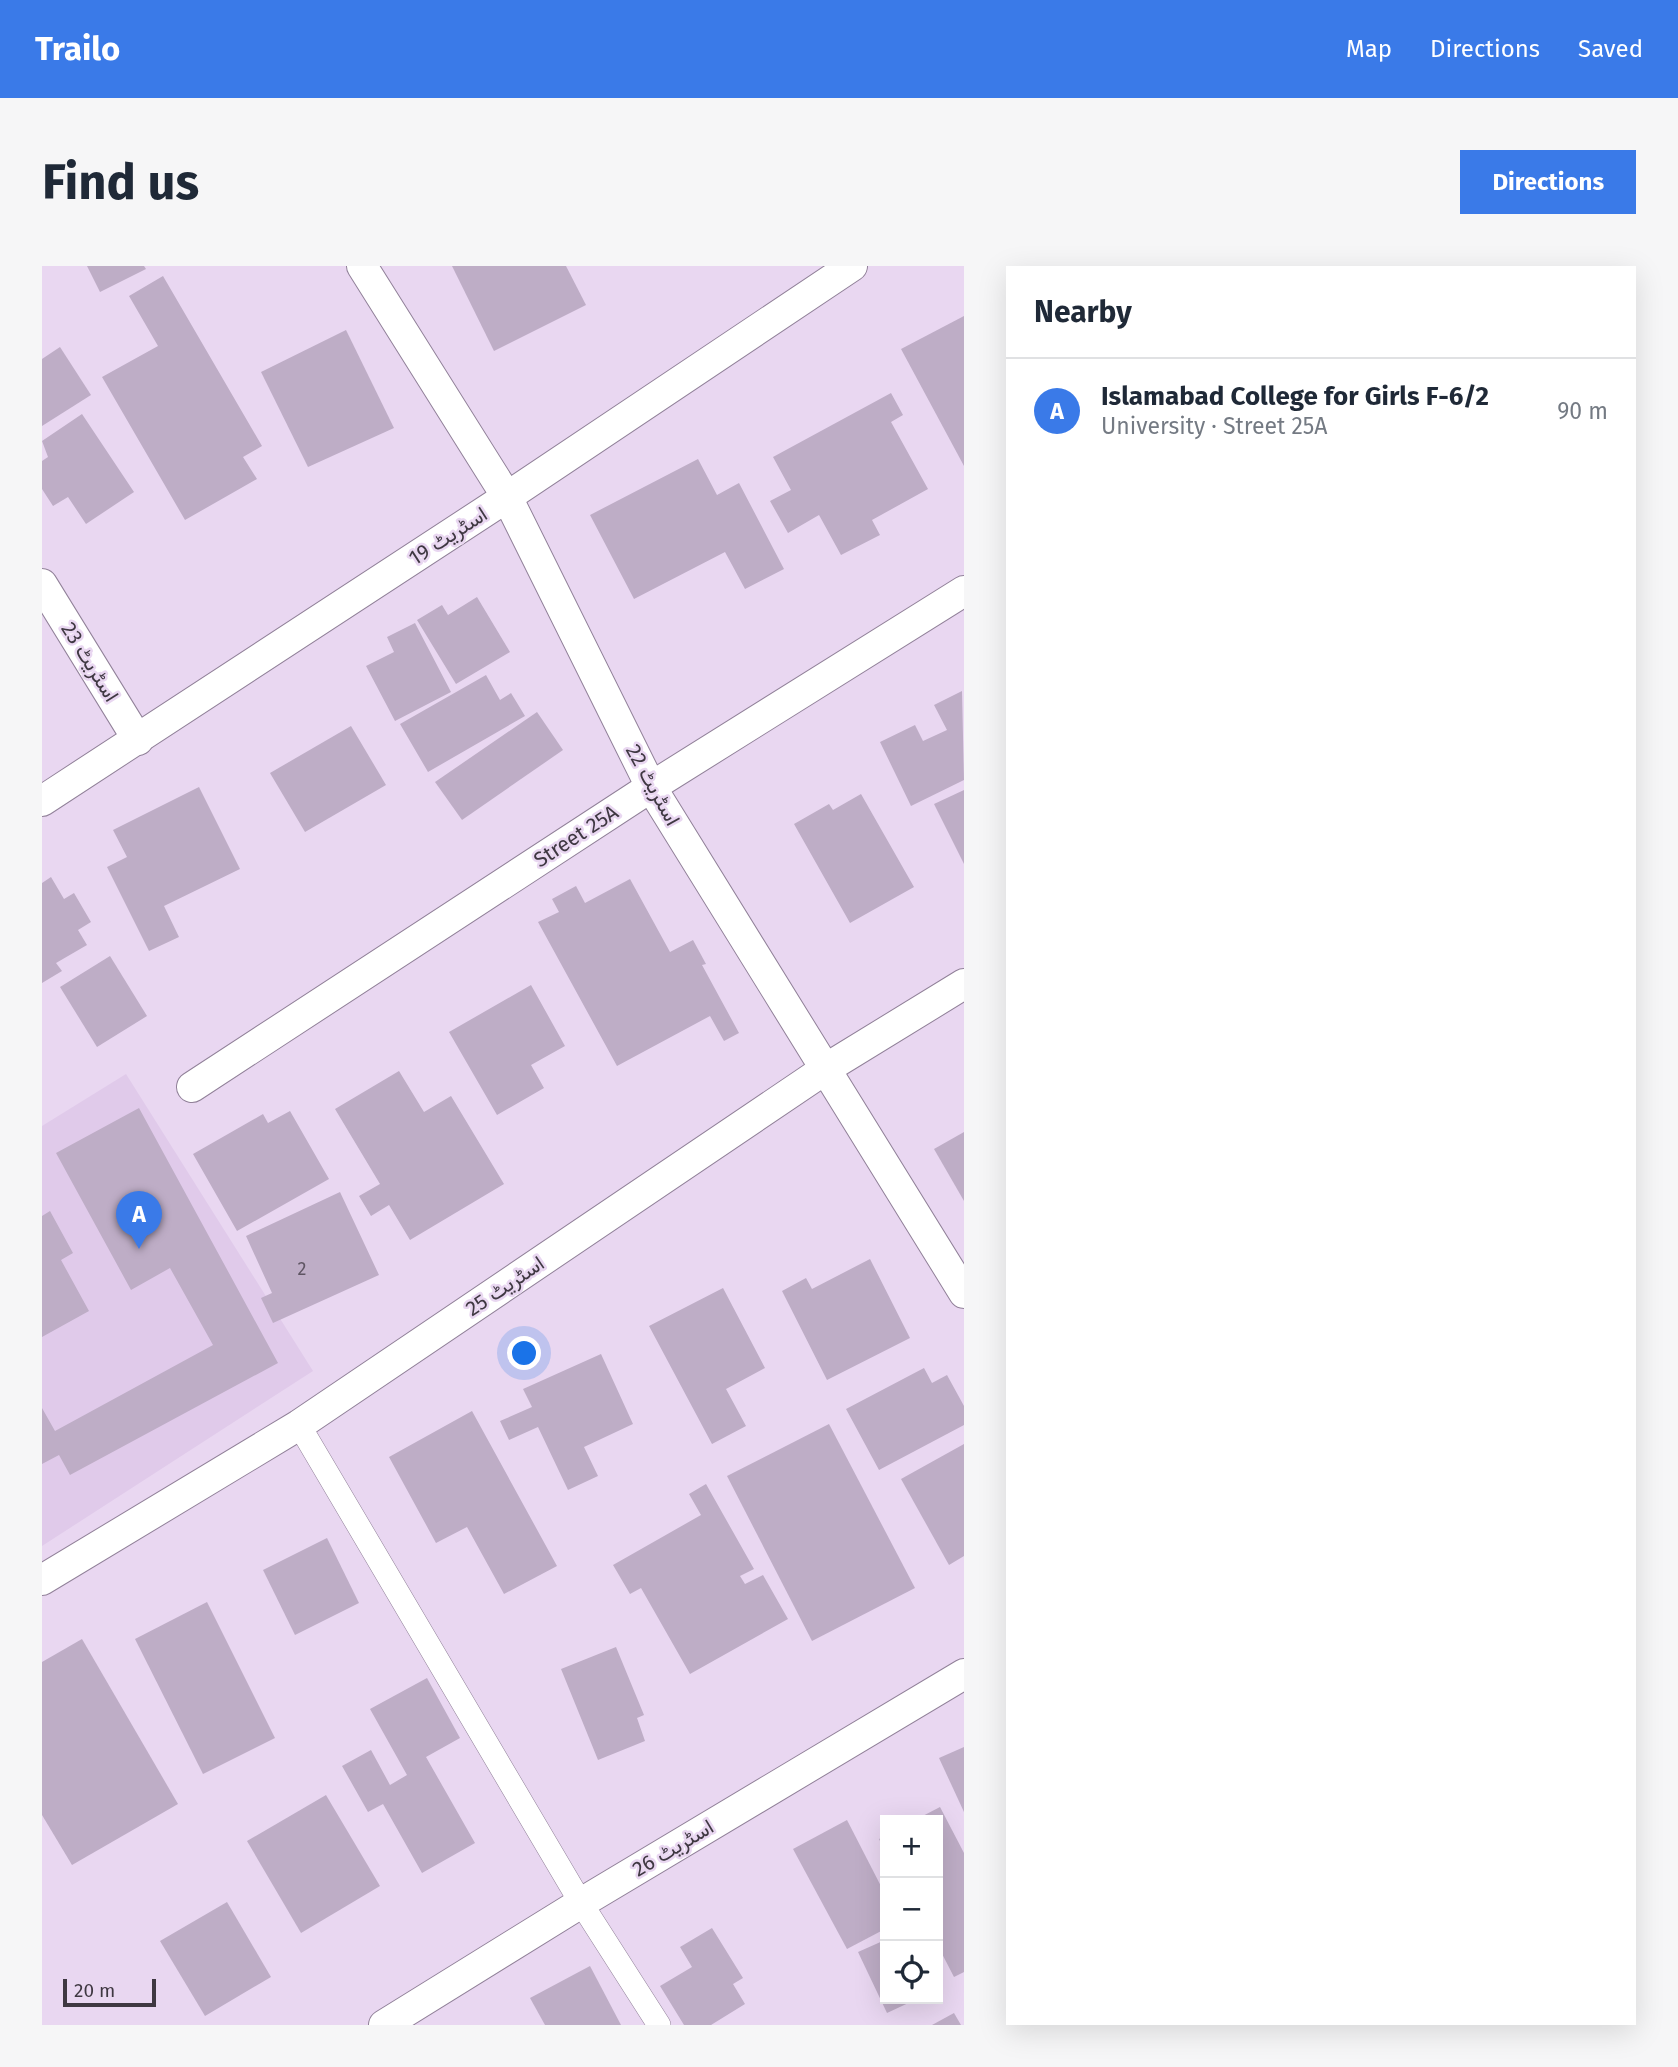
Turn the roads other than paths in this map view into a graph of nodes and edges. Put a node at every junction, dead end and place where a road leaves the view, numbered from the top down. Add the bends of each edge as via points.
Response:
1 (362, 266) edge
2 (852, 266) edge
3 (507, 497) junction
4 (42, 584) edge
5 (964, 591) edge
6 (138, 740) junction
7 (651, 787) junction
8 (42, 801) edge
9 (964, 984) edge
10 (827, 1068) junction
11 (192, 1087) dead end
12 (964, 1293) edge
13 (299, 1424) junction
14 (42, 1580) edge
15 (964, 1674) edge
16 (581, 1903) junction
17 (384, 2025) edge
18 (659, 2025) edge

1 - 3 street, اسٹریٹ 22
2 - 3 street, اسٹریٹ 19
3 - 6 street, اسٹریٹ 19
3 - 7 street, اسٹریٹ 22
4 - 6 street, اسٹریٹ 23
5 - 7 street, Street 25A
6 - 8 street, اسٹریٹ 19
7 - 10 street, اسٹریٹ 22
7 - 11 street, Street 25A
9 - 10 street, اسٹریٹ 25
10 - 12 street, اسٹریٹ 22
10 - 13 street, اسٹریٹ 25
13 - 14 street, اسٹریٹ 25
13 - 16 street
15 - 16 street, اسٹریٹ 26
16 - 17 street, اسٹریٹ 26
16 - 18 street

